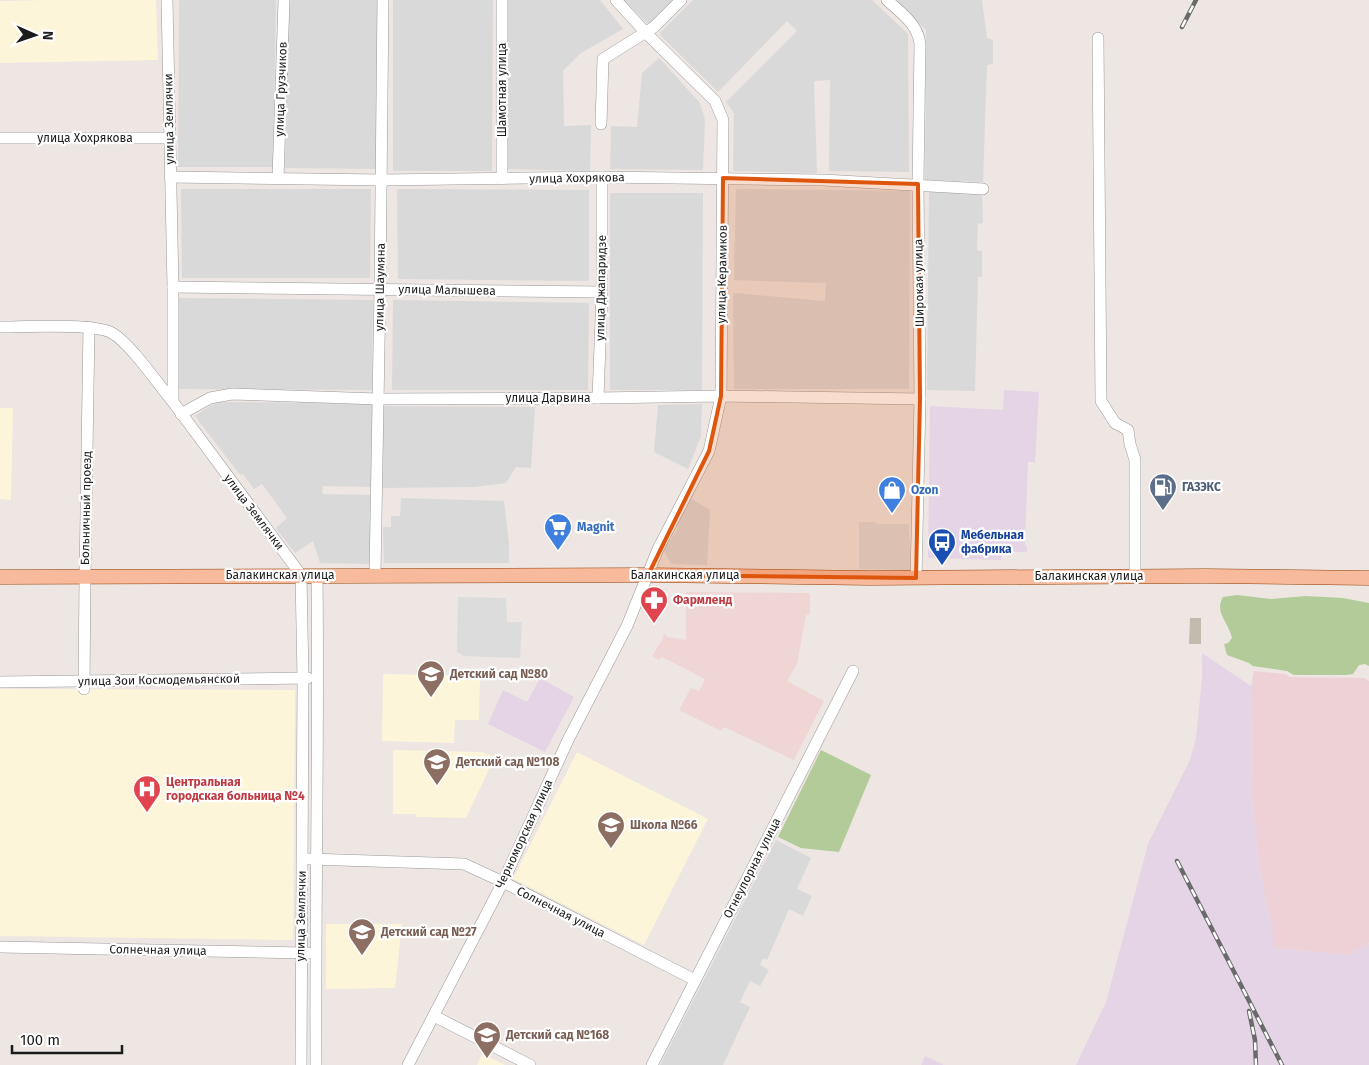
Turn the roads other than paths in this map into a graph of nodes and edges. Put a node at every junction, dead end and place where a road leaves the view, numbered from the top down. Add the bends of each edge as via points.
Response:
1 (167, 0) edge
2 (284, 0) edge
3 (384, 0) edge
4 (502, 0) edge
5 (616, 0) edge
6 (681, 0) edge
7 (887, 0) edge
8 (646, 33) junction
9 (1098, 38) dead end
10 (601, 124) dead end
11 (0, 138) edge
12 (170, 138) junction
13 (170, 176) junction
14 (602, 177) junction
15 (278, 178) junction
16 (723, 178) junction
17 (502, 179) junction
18 (382, 180) junction
19 (918, 184) junction
20 (983, 189) dead end
21 (173, 287) junction
22 (380, 289) junction
23 (602, 292) junction
24 (0, 327) edge
25 (90, 327) junction
26 (721, 396) junction
27 (598, 398) junction
28 (378, 399) junction
29 (920, 399) junction
30 (173, 402) junction
31 (181, 414) junction
32 (648, 574) junction
33 (301, 575) junction
34 (318, 575) junction
35 (375, 575) junction
36 (0, 576) edge
37 (1135, 576) junction
38 (85, 577) junction
39 (916, 578) junction
40 (1369, 578) edge
41 (853, 671) dead end
42 (303, 678) junction
43 (319, 678) junction
44 (0, 682) edge
45 (84, 686) junction
46 (302, 859) junction
47 (315, 860) junction
48 (502, 882) junction
49 (0, 947) edge
50 (301, 953) junction
51 (315, 953) junction
52 (695, 980) junction
53 (434, 1016) junction
54 (302, 1065) edge
55 (316, 1065) edge
56 (408, 1065) edge
57 (530, 1065) edge
58 (652, 1065) edge

1 - 12 street, улица Землячки
2 - 15 street, улица Грузчиков
3 - 18 street, улица Шаумяна
4 - 17 street, Шамотная улица
5 - 8 street, улица Керамиков
6 - 8 street
7 - 19 street, Широкая улица via 919,34
8 - 10 street via 603,59
8 - 16 street, улица Керамиков via 715,101 723,120
9 - 37 street via 1101,401 1115,423 1128,430 1134,460
11 - 12 street, улица Хохрякова
12 - 13 street, улица Землячки
13 - 15 street, улица Хохрякова
13 - 21 street, улица Землячки
14 - 16 street, улица Хохрякова
14 - 17 street, улица Хохрякова
14 - 23 street, улица Джапаридзе
15 - 18 street, улица Хохрякова
16 - 19 street, улица Хохрякова
16 - 26 street, улица Керамиков
17 - 18 street, улица Хохрякова
18 - 22 street, улица Шаумяна
19 - 20 street, улица Хохрякова
19 - 29 street, Широкая улица
21 - 22 street, улица Малышева
21 - 30 street, улица Землячки
22 - 23 street, улица Малышева
22 - 28 street, улица Шаумяна
23 - 27 street, улица Джапаридзе
24 - 25 street
25 - 30 street via 106,330 120,338
25 - 38 street, Больничный проезд
26 - 27 street, улица Дарвина
26 - 29 street, улица Дарвина
26 - 32 street, улица Керамиков via 709,451
27 - 28 street, улица Дарвина
28 - 31 street, улица Дарвина via 232,394 210,398
28 - 35 street, улица Шаумяна
29 - 39 street, Широкая улица
30 - 31 street, улица Землячки
31 - 33 street, улица Землячки
32 - 35 main road, Балакинская улица
32 - 39 main road, Балакинская улица
32 - 48 street, Черноморская улица via 627,626 568,740
33 - 34 main road, Балакинская улица
33 - 38 main road, Балакинская улица
33 - 42 street, улица Землячки
34 - 35 main road, Балакинская улица
34 - 43 street, улица Землячки
36 - 38 main road, Балакинская улица
37 - 39 main road, Балакинская улица
37 - 40 main road, Балакинская улица
38 - 45 street, Больничный проезд
41 - 52 street, Огнеупорная улица
42 - 43 street, улица Зои Космодемьянской
42 - 45 street, улица Зои Космодемьянской
42 - 46 street, улица Землячки
43 - 47 street, улица Землячки
44 - 45 street, улица Зои Космодемьянской
46 - 47 street, Солнечная улица
46 - 50 street, улица Землячки
47 - 48 street, Солнечная улица via 464,864
47 - 51 street, улица Землячки
48 - 52 street, Солнечная улица
48 - 53 street, Черноморская улица
49 - 50 street, Солнечная улица
50 - 51 street, Солнечная улица
50 - 54 street, улица Землячки
51 - 55 street, улица Землячки
52 - 58 street, Огнеупорная улица
53 - 56 street, Черноморская улица
53 - 57 street

